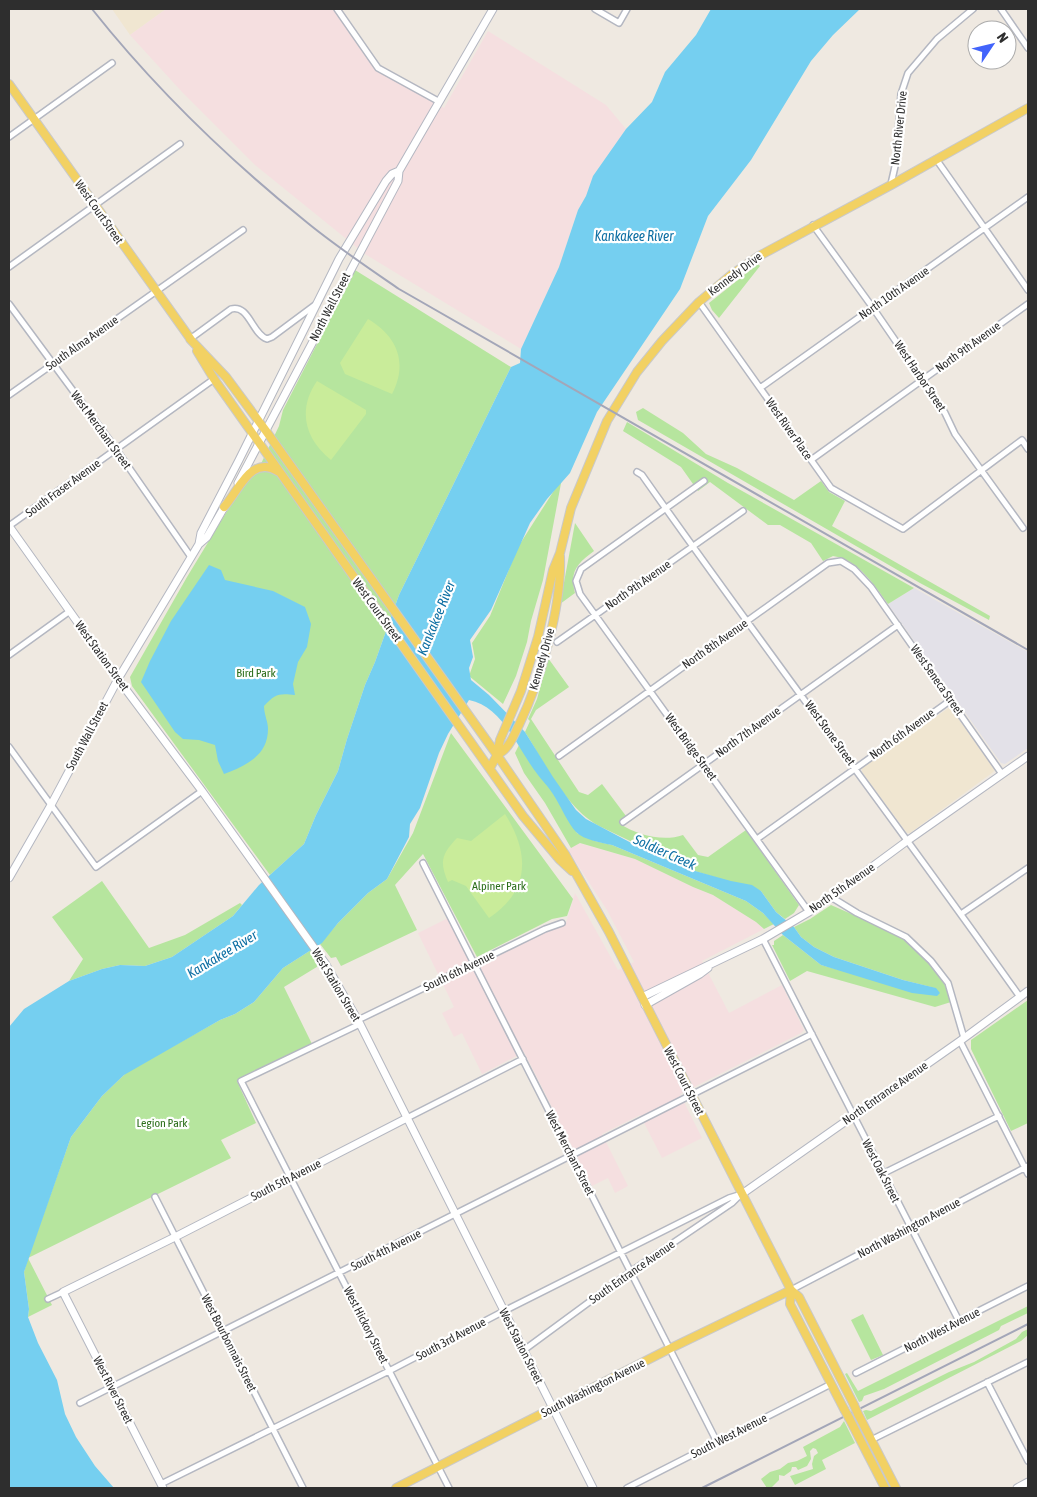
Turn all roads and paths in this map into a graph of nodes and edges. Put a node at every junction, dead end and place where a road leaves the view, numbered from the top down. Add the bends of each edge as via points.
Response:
1 (337, 9) edge
2 (493, 9) edge
3 (595, 9) edge
4 (627, 9) edge
5 (973, 9) edge
6 (1001, 9) edge
7 (1028, 48) edge
8 (112, 63) dead end
9 (9, 84) edge
10 (438, 102) junction
11 (1028, 108) edge
12 (33, 119) junction
13 (9, 136) edge
14 (180, 144) dead end
15 (936, 159) junction
16 (399, 171) junction
17 (891, 185) junction
18 (1028, 197) edge
19 (95, 205) junction
20 (813, 226) junction
21 (985, 228) junction
22 (243, 230) dead end
23 (9, 267) edge
24 (1028, 290) edge
25 (156, 291) junction
26 (699, 302) junction
27 (9, 304) edge
28 (1028, 304) edge
29 (316, 305) junction
30 (873, 308) junction
31 (190, 339) junction
32 (52, 364) junction
33 (214, 380) junction
34 (922, 380) junction
35 (760, 388) junction
36 (9, 395) edge
37 (258, 420) junction
38 (266, 431) junction
39 (252, 432) junction
40 (260, 443) junction
41 (116, 450) junction
42 (1028, 450) edge
43 (811, 460) junction
44 (981, 470) junction
45 (637, 472) dead end
46 (281, 473) junction
47 (704, 481) dead end
48 (224, 507) junction
49 (666, 509) junction
50 (743, 511) dead end
51 (9, 526) edge
52 (1023, 528) dead end
53 (198, 544) junction
54 (693, 546) junction
55 (560, 553) junction
56 (191, 557) junction
57 (871, 587) joint
58 (70, 611) junction
59 (596, 615) junction
60 (747, 622) junction
61 (898, 625) junction
62 (557, 642) dead end
63 (9, 655) edge
64 (118, 679) junction
65 (650, 690) junction
66 (802, 694) junction
67 (951, 700) junction
68 (9, 746) edge
69 (497, 755) junction
70 (559, 756) dead end
71 (1028, 756) edge
72 (704, 764) junction
73 (490, 768) junction
74 (855, 768) junction
75 (1002, 774) junction
76 (202, 791) junction
77 (50, 804) junction
78 (623, 822) dead end
79 (757, 839) junction
80 (907, 841) junction
81 (423, 863) dead end
82 (1028, 868) edge
83 (575, 874) junction
84 (9, 878) edge
85 (831, 897) junction
86 (809, 912) junction
87 (961, 914) junction
88 (562, 923) dead end
89 (763, 939) junction
90 (474, 964) junction
91 (1028, 991) edge
92 (1020, 997) junction
93 (644, 1001) junction
94 (359, 1022) junction
95 (812, 1034) junction
96 (962, 1040) junction
97 (523, 1059) junction
98 (240, 1081) joint
99 (691, 1095) junction
100 (852, 1116) junction
101 (999, 1116) junction
102 (407, 1118) junction
103 (572, 1156) junction
104 (1027, 1167) edge
105 (882, 1174) junction
106 (1028, 1174) edge
107 (290, 1178) junction
108 (742, 1194) junction
109 (155, 1198) dead end
110 (456, 1214) junction
111 (910, 1227) junction
112 (175, 1237) junction
113 (620, 1252) junction
114 (630, 1272) junction
115 (339, 1273) junction
116 (1028, 1286) edge
117 (791, 1290) junction
118 (63, 1292) junction
119 (48, 1299) dead end
120 (504, 1311) junction
121 (959, 1321) junction
122 (223, 1331) junction
123 (669, 1349) junction
124 (524, 1350) junction
125 (1028, 1362) edge
126 (390, 1371) junction
127 (856, 1373) dead end
128 (987, 1382) junction
129 (831, 1384) junction
130 (112, 1387) junction
131 (80, 1403) dead end
132 (553, 1408) junction
133 (273, 1429) junction
134 (871, 1440) junction
135 (716, 1442) junction
136 (1028, 1461) edge
137 (438, 1466) junction
138 (1028, 1482) edge
139 (162, 1486) edge
140 (303, 1488) edge
141 (396, 1488) edge
142 (449, 1488) edge
143 (593, 1488) edge
144 (627, 1488) edge
145 (885, 1488) edge
146 (896, 1488) edge
147 (1017, 1488) edge

1 - 10 street via 378,68
2 - 10 main road, North Wall Street
3 - 4 street via 619,22
5 - 17 street, North River Drive via 937,39 908,73 901,94
6 - 7 street
8 - 12 street
9 - 12 main road, West Court Street
10 - 16 main road, North Wall Street
11 - 15 main road, Kennedy Drive
12 - 13 street
12 - 19 main road, West Court Street
14 - 19 street
15 - 17 main road, Kennedy Drive
15 - 21 street
16 - 29 main road, North Wall Street via 386,181 338,259
16 - 38 main road, North Wall Street via 398,181
17 - 20 main road, Kennedy Drive
18 - 21 street, North 10th Avenue
19 - 23 street
19 - 25 main road, West Court Street
20 - 26 main road, Kennedy Drive via 756,258
20 - 30 street, West Harbor Street
21 - 24 street
21 - 30 street, North 10th Avenue
22 - 25 street, South Alma Avenue
25 - 31 main road, West Court Street
25 - 32 street, South Alma Avenue
26 - 35 street, West River Place
26 - 55 main road, Kennedy Drive via 643,364 607,421 571,508
27 - 32 street, West Merchant Street
28 - 34 street, North 9th Avenue
29 - 31 street via 267,339 261,337 242,310 236,308
29 - 37 main road, North Wall Street
30 - 34 street, West Harbor Street
30 - 35 street, North 10th Avenue
31 - 33 main road, West Court Street
31 - 37 main road, West Court Street via 226,377
32 - 36 street, South Alma Avenue
32 - 41 street, West Merchant Street
33 - 39 main road, West Court Street
33 - 41 street, South Fraser Avenue
34 - 43 street, North 9th Avenue
34 - 44 street, West Harbor Street
35 - 43 street, West River Place
37 - 38 main road, West Court Street
37 - 39 main road, North Wall Street
38 - 40 main road, North Wall Street
38 - 69 main road, West Court Street
39 - 40 main road, West Court Street
39 - 53 main road, South Wall Street
40 - 46 main road, West Court Street
40 - 48 main road, South Wall Street
41 - 51 street, South Fraser Avenue
41 - 56 street, West Merchant Street
42 - 44 street via 1022,440
43 - 44 street, West River Place via 832,488 902,529
44 - 52 street, West Harbor Street
45 - 49 street, West Stone Street
46 - 48 main road via 268,467 256,468
46 - 73 main road, West Court Street
47 - 49 street
48 - 53 main road, South Wall Street via 207,537
49 - 54 street, West Stone Street
49 - 59 street, West Bridge Street via 581,569 576,581 580,594
50 - 54 street, North 9th Avenue
51 - 58 main road, West Station Street
53 - 56 main road, South Wall Street
54 - 59 street, North 9th Avenue
54 - 60 street, West Stone Street
55 - 69 main road, Kennedy Drive via 519,698 500,740
55 - 69 main road, Kennedy Drive via 550,632 538,680 506,749
56 - 64 main road, South Wall Street
57 - 60 street, North 8th Avenue via 847,563 832,561
57 - 61 street, West Seneca Street
58 - 63 street
58 - 64 main road, West Station Street
59 - 62 street, North 9th Avenue
59 - 65 street, West Bridge Street
60 - 65 street, North 8th Avenue
60 - 66 street, West Stone Street
61 - 66 street, North 7th Avenue
61 - 67 street, West Seneca Street
64 - 76 main road, West Station Street
64 - 77 main road, South Wall Street
65 - 70 street, North 8th Avenue
65 - 72 street, West Bridge Street
66 - 72 street, North 7th Avenue
66 - 74 street, West Stone Street
67 - 74 street, North 6th Avenue
67 - 75 street, West Seneca Street
68 - 77 street
69 - 73 main road, Kennedy Drive
69 - 83 main road, West Court Street via 565,854
71 - 75 main road, North 5th Avenue
72 - 78 street, North 7th Avenue
72 - 79 street, West Bridge Street
73 - 83 main road, West Court Street via 523,816
74 - 79 street, North 6th Avenue
74 - 80 street, West Stone Street
75 - 80 main road, North 5th Avenue
76 - 77 street via 96,868
76 - 94 main road, West Station Street via 325,963
77 - 84 main road, South Wall Street
79 - 86 street, West Bridge Street
80 - 85 main road, North 5th Avenue
80 - 87 street, West Stone Street
81 - 90 street, West Merchant Street
82 - 87 street
83 - 93 main road, West Court Street
85 - 86 main road, North 5th Avenue
85 - 96 street via 906,937 931,961 948,983
86 - 89 main road, North 5th Avenue
87 - 92 street, West Stone Street
88 - 90 street, South 6th Avenue
89 - 93 main road, North 5th Avenue via 698,969
89 - 95 street, West Oak Street
90 - 94 street, South 6th Avenue
90 - 97 street, West Merchant Street
91 - 92 main road, North Entrance Avenue
92 - 96 main road, North Entrance Avenue
93 - 99 main road, West Court Street
94 - 98 street, South 6th Avenue
94 - 102 main road, West Station Street
95 - 99 street, South 4th Avenue
95 - 100 street, West Oak Street
96 - 100 main road, North Entrance Avenue
96 - 101 street
97 - 102 street, South 5th Avenue
97 - 103 street, West Merchant Street
98 - 107 street, West Hickory Street
99 - 103 street, South 4th Avenue
99 - 108 main road, West Court Street
100 - 105 street, West Oak Street
100 - 108 main road, North Entrance Avenue
101 - 104 street
101 - 105 street
102 - 107 main road, South 5th Avenue
102 - 110 main road, West Station Street
103 - 110 street, South 4th Avenue
103 - 113 street, West Merchant Street
104 - 106 street
104 - 111 street, North Washington Avenue
105 - 111 street, West Oak Street
107 - 112 main road, South 5th Avenue
107 - 115 street, West Hickory Street
108 - 113 street, South 3rd Avenue
108 - 114 street, South Entrance Avenue
108 - 117 main road, West Court Street
109 - 112 street, West Bourbonnais Street
110 - 115 street, South 4th Avenue
110 - 120 main road, West Station Street
111 - 117 street, North Washington Avenue
111 - 121 street, West Oak Street
112 - 118 main road, South 5th Avenue
112 - 122 street, West Bourbonnais Street
113 - 114 street, West Merchant Street
113 - 120 street, South 3rd Avenue
114 - 123 street, West Merchant Street
114 - 124 street, South Entrance Avenue
115 - 122 street, South 4th Avenue
115 - 126 street, West Hickory Street
116 - 121 street, North West Avenue
117 - 123 main road, South Washington Avenue
117 - 129 main road, West Court Street via 790,1304
117 - 134 main road, West Court Street, bridge via 799,1297
118 - 119 street, South 5th Avenue
118 - 130 main road, West River Street
120 - 124 main road, West Station Street
120 - 126 street, South 3rd Avenue
121 - 127 street, North West Avenue
122 - 130 street, South 4th Avenue
122 - 133 street, West Bourbonnais Street
123 - 132 main road, South Washington Avenue
123 - 135 street, West Merchant Street
124 - 132 main road, West Station Street
125 - 128 street
126 - 133 street, South 3rd Avenue
126 - 137 street, West Hickory Street
128 - 134 street
128 - 136 street
129 - 135 street, South West Avenue
129 - 145 main road, West Court Street, bridge
130 - 131 street, South 4th Avenue
130 - 139 main road, West River Street
132 - 137 main road, South Washington Avenue
132 - 143 main road, West Station Street
133 - 139 street, South 3rd Avenue
133 - 140 street, West Bourbonnais Street
134 - 146 main road, West Court Street
135 - 144 street, South West Avenue
137 - 141 main road, South Washington Avenue
137 - 142 street, West Hickory Street
138 - 147 main road

